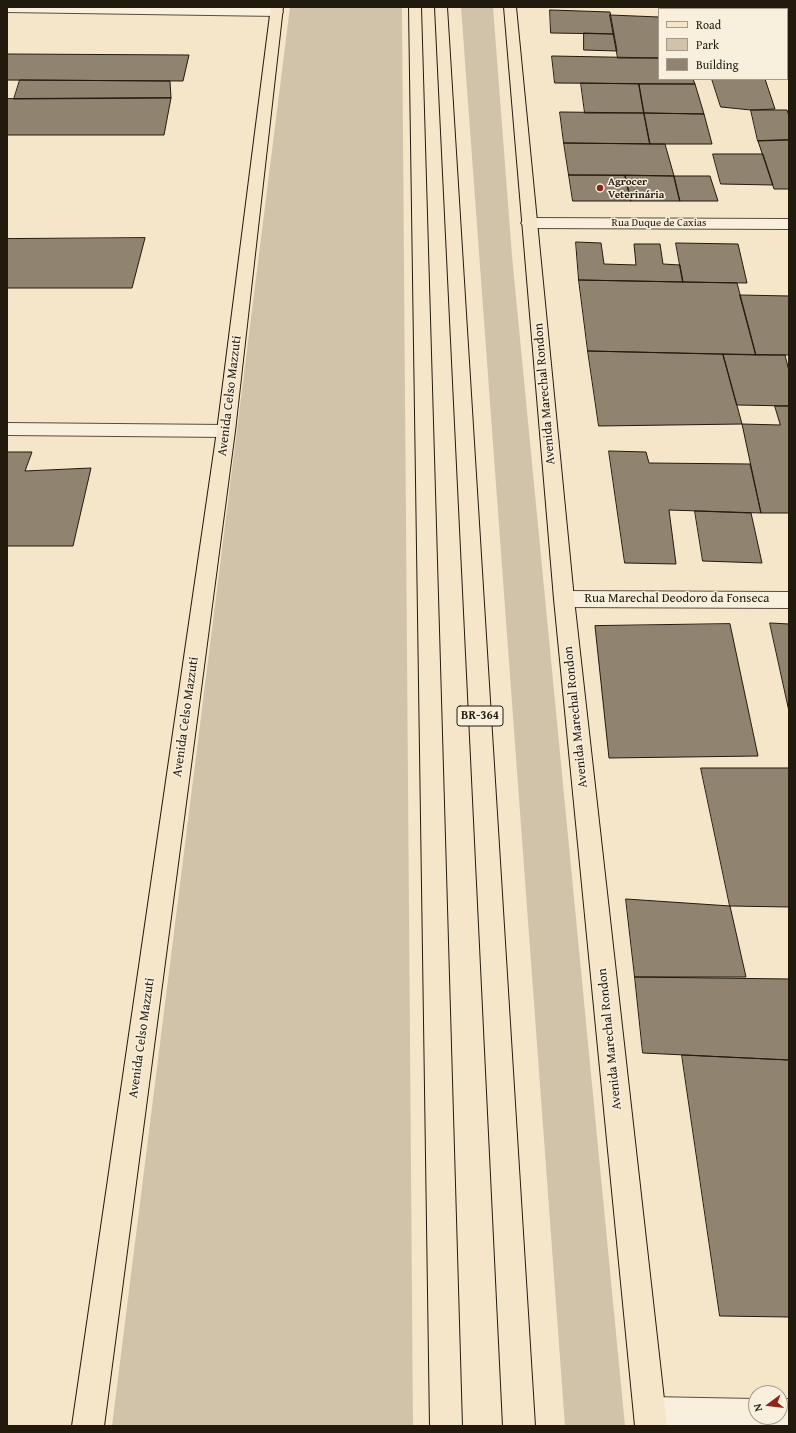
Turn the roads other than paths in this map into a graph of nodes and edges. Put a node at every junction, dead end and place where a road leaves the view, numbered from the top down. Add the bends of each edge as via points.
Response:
1 (415, 7) edge
2 (441, 7) edge
3 (510, 7) edge
4 (7, 8) edge
5 (277, 9) edge
6 (529, 223) junction
7 (789, 224) edge
8 (7, 429) edge
9 (226, 430) junction
10 (564, 599) junction
11 (789, 600) edge
12 (748, 1415) edge
13 (650, 1420) edge
14 (88, 1426) edge
15 (446, 1426) edge
16 (519, 1426) edge

1 - 15 main road
2 - 16 main road, BR-364
3 - 6 main road, Avenida Marechal Rondon
4 - 5 street
5 - 9 main road, Avenida Celso Mazzuti
6 - 7 street, Rua Duque de Caxias
6 - 10 main road, Avenida Marechal Rondon
8 - 9 street
9 - 14 main road, Avenida Celso Mazzuti
10 - 11 street, Rua Marechal Deodoro da Fonseca
10 - 13 main road, Avenida Marechal Rondon
12 - 13 street

